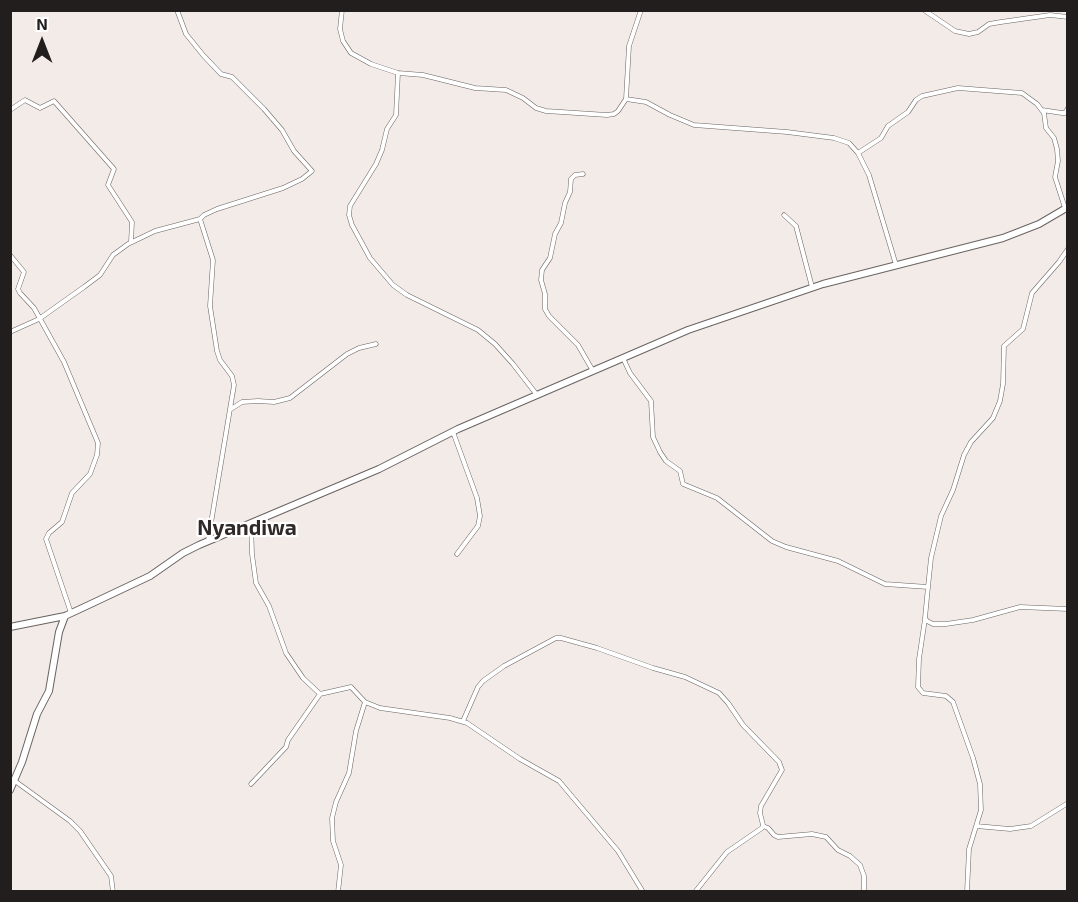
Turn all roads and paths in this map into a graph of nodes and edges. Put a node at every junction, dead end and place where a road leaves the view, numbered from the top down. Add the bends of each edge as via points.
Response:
1 (177, 10) edge
2 (342, 10) edge
3 (641, 10) edge
4 (924, 10) edge
5 (1068, 17) edge
6 (398, 73) junction
7 (626, 99) junction
8 (1068, 108) edge
9 (10, 110) edge
10 (1042, 110) junction
11 (858, 153) junction
12 (583, 174) dead end
13 (1066, 208) edge
14 (784, 215) dead end
15 (200, 219) junction
16 (131, 242) junction
17 (1068, 249) edge
18 (10, 255) edge
19 (896, 265) junction
20 (812, 287) junction
21 (39, 319) junction
22 (10, 332) edge
23 (376, 344) dead end
24 (623, 358) junction
25 (592, 371) junction
26 (537, 395) junction
27 (229, 412) junction
28 (453, 432) junction
29 (251, 522) junction
30 (208, 541) junction
31 (457, 554) dead end
32 (928, 587) junction
33 (1068, 609) edge
34 (68, 614) junction
35 (925, 618) junction
36 (10, 627) edge
37 (321, 694) junction
38 (365, 702) junction
39 (463, 722) junction
40 (15, 781) junction
41 (251, 784) dead end
42 (10, 790) edge
43 (1068, 803) edge
44 (763, 826) junction
45 (976, 826) junction
46 (113, 891) edge
47 (338, 891) edge
48 (643, 891) edge
49 (695, 891) edge
50 (864, 891) edge
51 (967, 891) edge

1 - 15 street via 186,34 203,55 221,75 232,77 264,109 312,171 284,188 217,209
2 - 6 street via 342,36 351,53
3 - 7 street via 629,46
4 - 5 street via 955,31 965,33 1000,22 1050,15
6 - 7 street via 506,90 536,108 555,112 612,115
6 - 26 street via 396,115 387,129 376,164 350,206 352,225 370,258 393,285 478,330 495,344
7 - 11 street via 646,102 694,124 839,140 849,143
8 - 10 street via 1065,113
9 - 16 street via 25,100 40,108 54,101 114,169 108,185 132,222
10 - 11 street via 1028,96 1018,93 945,90 918,98 908,112 886,128 881,138
10 - 13 street via 1057,149 1055,177
11 - 19 street
12 - 25 street via 572,179 541,280 545,309 578,345
13 - 19 street via 1011,235
14 - 20 street via 796,226
15 - 16 street
15 - 27 street via 213,260 210,306 217,351 234,385
16 - 21 street via 113,255 100,275
17 - 32 street via 1032,293 1023,329 1005,344 998,407 964,455 939,520
18 - 21 street via 24,272 18,289
19 - 20 street
20 - 24 street via 688,330
21 - 22 street
21 - 34 street via 69,374 98,443 90,474 72,493 60,526 46,539
23 - 27 street via 347,354 293,397 274,402 242,402
24 - 25 street
24 - 32 street via 651,401 653,437 660,452 680,471 684,485 717,498 778,544 838,561 885,584
25 - 26 street
26 - 28 street
27 - 30 street
28 - 29 street via 379,469
28 - 31 street via 480,513 478,526
29 - 30 street
29 - 37 street via 256,583 291,661
30 - 34 street via 150,576
32 - 35 street
33 - 35 street via 1020,608 946,624 933,624
34 - 36 street
34 - 40 street via 59,632 49,691 37,714
35 - 45 street via 918,687 923,693 946,696 952,702 978,776 981,810
37 - 38 street via 351,687
37 - 41 street via 286,747
38 - 39 street via 390,711
38 - 47 street via 349,773 332,818 333,841 341,865
39 - 44 street via 483,681 556,638 685,677 719,693 743,726 781,766 761,806
39 - 48 street via 566,787 622,856
40 - 42 street
40 - 46 street via 80,831 111,876
43 - 45 street via 1025,828
44 - 49 street via 727,852
44 - 50 street via 778,837 826,837 860,865
45 - 51 street via 969,849

